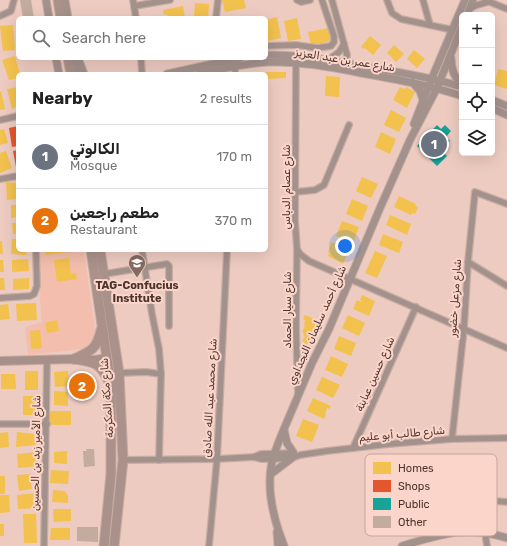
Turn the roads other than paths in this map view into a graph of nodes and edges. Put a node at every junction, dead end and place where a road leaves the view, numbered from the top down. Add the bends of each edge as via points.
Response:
1 (14, 0) edge
2 (46, 0) edge
3 (52, 0) edge
4 (58, 0) edge
5 (65, 0) edge
6 (170, 0) edge
7 (218, 0) edge
8 (297, 0) edge
9 (310, 0) edge
10 (322, 0) edge
11 (332, 0) edge
12 (387, 0) edge
13 (423, 0) edge
14 (466, 0) edge
15 (473, 0) edge
16 (487, 1) edge
17 (134, 3) edge
18 (507, 9) edge
19 (468, 12) edge
20 (0, 16) edge
21 (49, 16) edge
22 (55, 16) edge
23 (61, 16) edge
24 (68, 16) edge
25 (136, 16) edge
26 (216, 16) edge
27 (430, 25) junction
28 (453, 30) junction
29 (459, 34) edge
30 (344, 44) junction
31 (268, 46) edge
32 (451, 54) junction
33 (268, 55) edge
34 (56, 60) edge
35 (62, 60) edge
36 (68, 60) edge
37 (75, 60) edge
38 (79, 60) edge
39 (141, 60) edge
40 (231, 60) edge
41 (328, 60) junction
42 (296, 63) junction
43 (346, 64) junction
44 (235, 66) junction
45 (59, 72) edge
46 (65, 72) edge
47 (71, 72) edge
48 (77, 72) edge
49 (83, 72) edge
50 (142, 72) edge
51 (176, 72) edge
52 (208, 72) edge
53 (235, 72) edge
54 (440, 80) junction
55 (412, 82) junction
56 (431, 82) junction
57 (459, 82) edge
58 (459, 86) edge
59 (437, 88) junction
60 (459, 95) edge
61 (423, 100) junction
62 (495, 101) edge
63 (507, 106) edge
64 (495, 109) edge
65 (507, 115) edge
66 (16, 116) edge
67 (0, 120) edge
68 (349, 125) dead end
69 (410, 140) junction
70 (16, 176) edge
71 (0, 179) edge
72 (295, 192) junction
73 (507, 204) edge
74 (297, 249) junction
75 (36, 252) edge
76 (91, 252) edge
77 (100, 252) edge
78 (142, 252) edge
79 (227, 252) edge
80 (468, 262) junction
81 (145, 267) junction
82 (104, 274) junction
83 (350, 279) junction
84 (507, 286) edge
85 (0, 298) edge
86 (416, 307) junction
87 (169, 326) dead end
88 (102, 327) junction
89 (464, 328) junction
90 (507, 348) edge
91 (116, 352) junction
92 (107, 358) junction
93 (74, 359) junction
94 (47, 360) junction
95 (0, 361) edge
96 (119, 373) junction
97 (161, 374) junction
98 (111, 386) junction
99 (298, 395) junction
100 (0, 424) edge
101 (47, 424) junction
102 (284, 429) junction
103 (507, 438) edge
104 (452, 440) junction
105 (353, 448) junction
106 (295, 455) junction
107 (274, 456) junction
108 (217, 459) junction
109 (123, 460) junction
110 (159, 460) junction
111 (271, 474) junction
112 (497, 502) edge
113 (507, 502) edge
114 (278, 528) junction
115 (497, 535) edge
116 (437, 536) edge
117 (486, 536) edge
118 (507, 538) edge
119 (44, 546) edge
120 (104, 546) edge
121 (114, 546) edge
122 (209, 546) edge
123 (278, 546) edge
124 (284, 546) edge
125 (402, 546) edge
126 (487, 546) edge

1 - 20 street via 11,11
2 - 21 street
3 - 22 main road
4 - 23 main road
5 - 24 street
6 - 17 street
7 - 26 street
8 - 9 street
10 - 31 street via 334,36 333,44 324,47
11 - 30 street
12 - 27 street via 395,16
13 - 27 street
14 - 28 street, شارع أحمد سليمان النجداوي
15 - 19 street
16 - 18 street
16 - 19 street
17 - 25 street
27 - 28 street
28 - 56 street, شارع أحمد سليمان النجداوي
29 - 32 street, شارع أحمد سليمان النجداوي
30 - 41 street via 339,52
30 - 43 street
32 - 54 street, شارع أحمد سليمان النجداوي
32 - 57 street via 452,71
33 - 41 street, شارع عمر بن عبد العزيز
34 - 45 street
35 - 46 main road
36 - 47 main road
37 - 48 street
38 - 49 street
39 - 50 street
40 - 51 street
41 - 43 street, شارع عمر بن عبد العزيز
42 - 44 street, شارع عمر بن عبد العزيز via 270,62
42 - 55 street, شارع عمر بن عبد العزيز via 333,67
42 - 72 street, شارع عصام الدباس
43 - 56 street, شارع عمر بن عبد العزيز
44 - 52 street, شارع عمر بن عبد العزيز
44 - 53 street
54 - 56 street, شارع عمر بن عبد العزيز
54 - 58 street, شارع عمر بن عبد العزيز
54 - 59 street, شارع أحمد سليمان النجداوي
55 - 56 street, شارع عمر بن عبد العزيز
55 - 61 street via 420,91
56 - 59 street, شارع عمر بن عبد العزيز
56 - 61 street, شارع أحمد سليمان النجداوي
59 - 60 street, شارع عمر بن عبد العزيز
59 - 69 street, شارع أحمد سليمان النجداوي
61 - 69 street, شارع أحمد سليمان النجداوي
62 - 63 street
64 - 65 street
66 - 67 street
68 - 72 street via 324,185 315,190
69 - 83 street, شارع أحمد سليمان النجداوي
70 - 71 street
72 - 74 street, شارع عصام الدباس
73 - 80 street, شارع مزعل خضور via 475,192
74 - 83 street via 309,261
74 - 99 street, شارع سيار الحماد
75 - 85 street via 37,288 34,294
76 - 88 main road, شارع مكة المكرمة
77 - 82 main road, شارع مكة المكرمة
78 - 81 street
79 - 108 street, شارع محمد عبد الله صادق
80 - 84 street
80 - 89 street, شارع مزعل خضور
81 - 82 street
81 - 87 street via 166,263 169,266
81 - 97 street
82 - 91 main road, شارع مكة المكرمة
83 - 86 street
83 - 99 street, شارع أحمد سليمان النجداوي
86 - 89 street
86 - 105 street, شارع حسين عبابنة
88 - 92 main road, شارع مكة المكرمة
88 - 93 main road via 94,348
89 - 90 street
89 - 104 street, شارع مزعل خضور
91 - 92 main road
91 - 96 main road, شارع مكة المكرمة
92 - 93 main road
92 - 98 main road, شارع مكة المكرمة
93 - 94 main road
93 - 98 main road via 92,362 100,367
94 - 95 main road
94 - 101 street, شارع الأمير زيد بن الحسين
96 - 97 street
96 - 109 main road, شارع مكة المكرمة
97 - 110 street
98 - 120 main road, شارع مكة المكرمة via 111,474
99 - 102 street, شارع أحمد سليمان النجداوي
100 - 101 street
101 - 119 street, شارع الأمير زيد بن الحسين
102 - 106 street via 286,443
102 - 107 street, شارع أحمد سليمان النجداوي
103 - 104 street, شارع طالب أبو عليم
104 - 105 street, شارع طالب أبو عليم
105 - 106 street, شارع طالب أبو عليم
106 - 107 street, شارع طالب أبو عليم
106 - 111 street
107 - 108 street, شارع طالب أبو عليم via 261,454 254,457
107 - 111 street, شارع أحمد سليمان النجداوي
108 - 110 street, شارع طالب أبو عليم
108 - 122 street, شارع محمد عبد الله صادق
109 - 110 street, شارع طالب أبو عليم
109 - 121 main road, شارع مكة المكرمة
111 - 114 street, شارع أحمد سليمان النجداوي via 271,499
112 - 113 street
114 - 123 street
114 - 124 street
115 - 118 street
116 - 125 street
117 - 126 street

